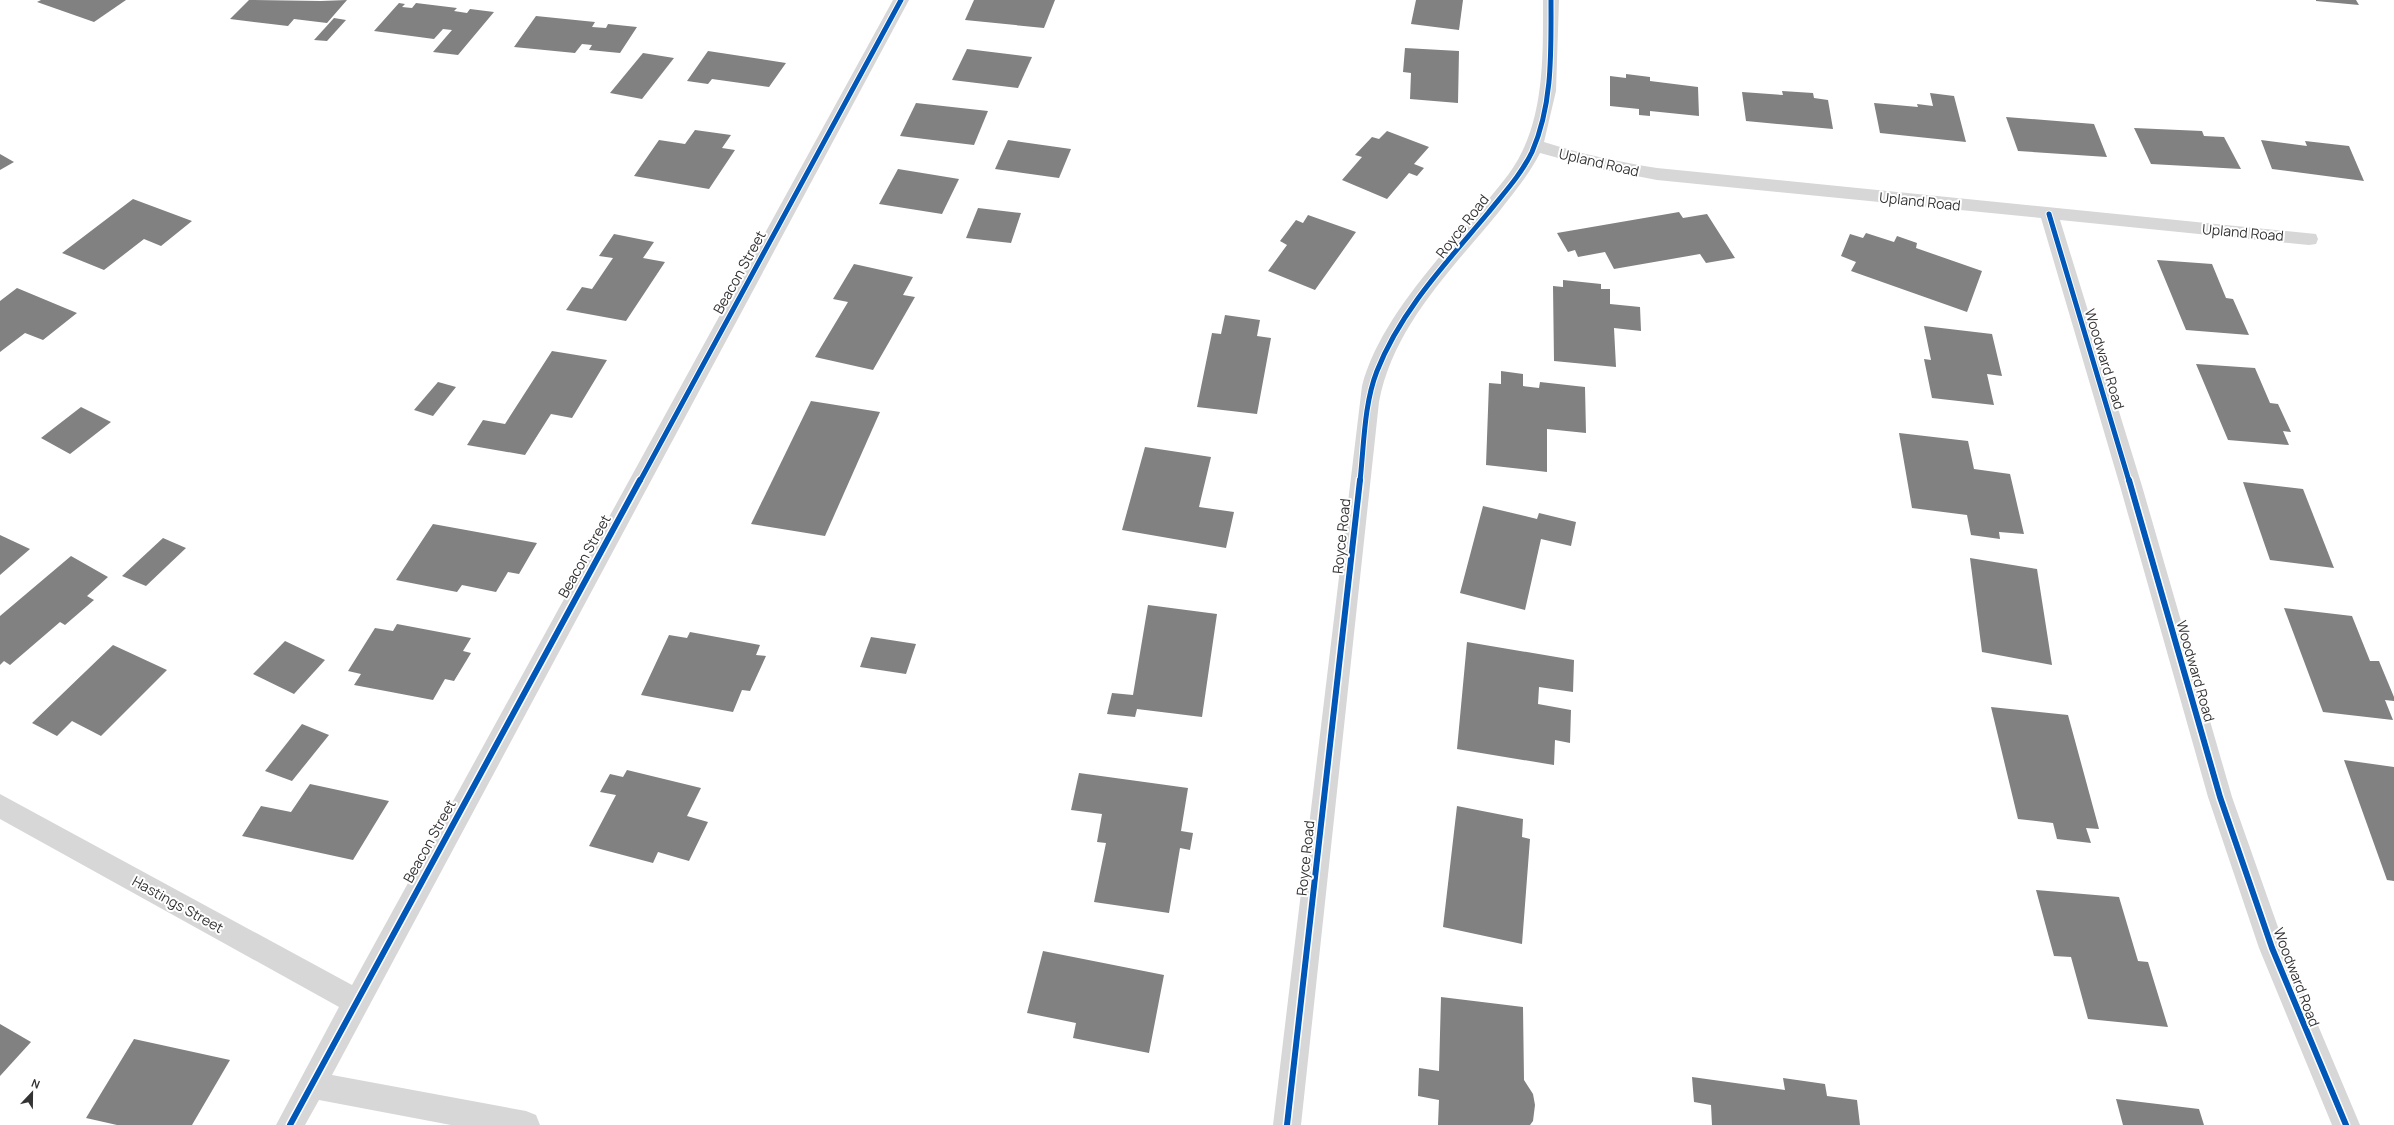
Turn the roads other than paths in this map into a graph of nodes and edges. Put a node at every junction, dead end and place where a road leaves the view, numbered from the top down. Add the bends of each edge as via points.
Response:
1 (901, 0) edge
2 (1551, 0) edge
3 (1535, 145) junction
4 (2049, 214) junction
5 (2309, 239) dead end
6 (0, 806) edge
7 (355, 1001) junction
8 (312, 1085) junction
9 (290, 1125) edge
10 (526, 1125) edge
11 (1287, 1125) edge
12 (2346, 1125) edge

1 - 7 street, Beacon Street
2 - 3 street, Royce Road via 1550,81 1545,112
3 - 4 street, Upland Road via 1572,158 1613,168 1657,174
3 - 11 street, Royce Road via 1516,176 1415,304 1392,338 1377,370 1369,402
4 - 5 street, Upland Road
4 - 12 street, Woodward Road via 2131,486 2220,797 2272,948
6 - 7 street, Hastings Street
7 - 8 street, Beacon Street
8 - 9 street, Beacon Street
8 - 10 street

